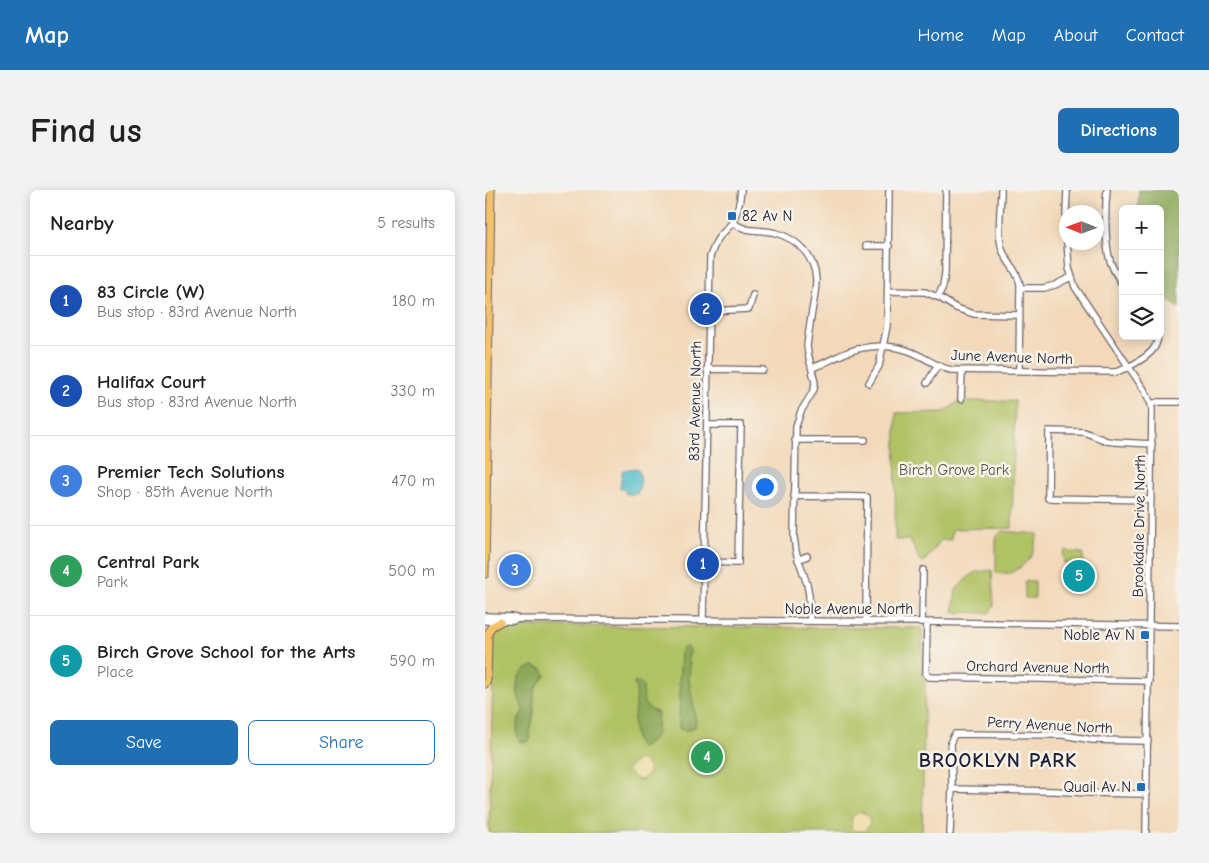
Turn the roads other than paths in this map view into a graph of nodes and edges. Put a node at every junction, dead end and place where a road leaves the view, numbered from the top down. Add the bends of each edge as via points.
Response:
1 (491, 190) edge
2 (741, 190) edge
3 (889, 190) edge
4 (946, 190) edge
5 (1001, 190) edge
6 (1067, 190) edge
7 (1107, 190) edge
8 (1066, 205) edge
9 (732, 222) junction
10 (488, 228) edge
11 (866, 246) dead end
12 (889, 246) junction
13 (1067, 250) edge
14 (1071, 278) junction
15 (1119, 279) edge
16 (1020, 288) junction
17 (888, 291) junction
18 (753, 295) dead end
19 (938, 297) junction
20 (708, 311) junction
21 (1019, 315) junction
22 (1157, 340) edge
23 (883, 346) junction
24 (938, 365) junction
25 (1129, 367) junction
26 (812, 368) junction
27 (707, 369) junction
28 (763, 370) dead end
29 (962, 371) junction
30 (1019, 371) junction
31 (927, 382) dead end
32 (869, 383) dead end
33 (961, 399) dead end
34 (1179, 402) edge
35 (1151, 404) junction
36 (707, 425) junction
37 (795, 440) junction
38 (865, 440) dead end
39 (486, 441) edge
40 (1152, 444) junction
41 (795, 496) junction
42 (1151, 500) junction
43 (807, 556) dead end
44 (798, 560) junction
45 (705, 562) junction
46 (923, 570) dead end
47 (485, 574) edge
48 (485, 616) edge
49 (519, 619) junction
50 (703, 620) junction
51 (485, 621) edge
52 (810, 621) junction
53 (866, 621) junction
54 (500, 622) junction
55 (924, 622) junction
56 (1150, 625) junction
57 (1179, 626) edge
58 (1149, 681) junction
59 (485, 684) edge
60 (1148, 741) junction
61 (951, 789) junction
62 (1147, 794) junction
63 (950, 833) edge
64 (1146, 833) edge

1 - 10 main road
2 - 9 street, 83rd Avenue North via 739,208
3 - 12 street
4 - 19 street via 945,273
5 - 16 street via 1001,242 1019,277
6 - 8 street, Brookdale Drive North
7 - 15 street via 1109,257
9 - 20 street, 83rd Avenue North via 719,237 710,257
9 - 26 street via 746,230 776,233 791,239 813,264 817,294 807,346
10 - 39 main road
11 - 12 street
12 - 17 street
13 - 14 street, Brookdale Drive North
14 - 16 street via 1044,288
14 - 25 street, Brookdale Drive North
16 - 21 street
17 - 19 street via 919,291
17 - 23 street
18 - 20 street via 749,309
19 - 21 street via 974,314
20 - 27 street, 83rd Avenue North
21 - 30 street
22 - 25 street via 1153,350
23 - 24 street, June Avenue North via 907,350
23 - 26 street, June Avenue North via 861,348
23 - 32 street via 879,366
24 - 29 street, June Avenue North
24 - 31 street
25 - 30 street, June Avenue North via 1116,372
25 - 35 street, Brookdale Drive North
26 - 37 street via 814,389 798,418
27 - 28 street
27 - 36 street, 83rd Avenue North
29 - 30 street, June Avenue North
29 - 33 street
34 - 35 street
35 - 40 street, Brookdale Drive North
36 - 45 street, 83rd Avenue North
36 - 45 street via 741,425 738,563
37 - 38 street
37 - 41 street
39 - 47 main road
40 - 42 street, Brookdale Drive North
40 - 42 street via 1107,441 1084,432 1049,430 1048,498
41 - 44 street via 794,545
41 - 53 street via 867,497
42 - 56 street, Brookdale Drive North
43 - 44 street
44 - 52 street via 807,584
45 - 50 street, 83rd Avenue North
46 - 55 street
48 - 49 street, Noble Avenue North
49 - 50 street, Noble Avenue North
49 - 54 street, Noble Avenue North
50 - 52 street, Noble Avenue North
51 - 54 street, Noble Avenue North
52 - 53 street, Noble Avenue North
53 - 55 street, Noble Avenue North
54 - 59 main road via 491,627 488,634
55 - 56 street, Noble Avenue North
55 - 58 street, Orchard Avenue North via 926,671 932,678
56 - 57 street, Noble Avenue North
56 - 58 street, Brookdale Drive North
58 - 60 street, Brookdale Drive North
60 - 61 street, Perry Avenue North via 1093,740 1063,735 955,734 951,742
60 - 62 street, Brookdale Drive North
61 - 62 street
61 - 63 street
62 - 64 street, Brookdale Drive North

